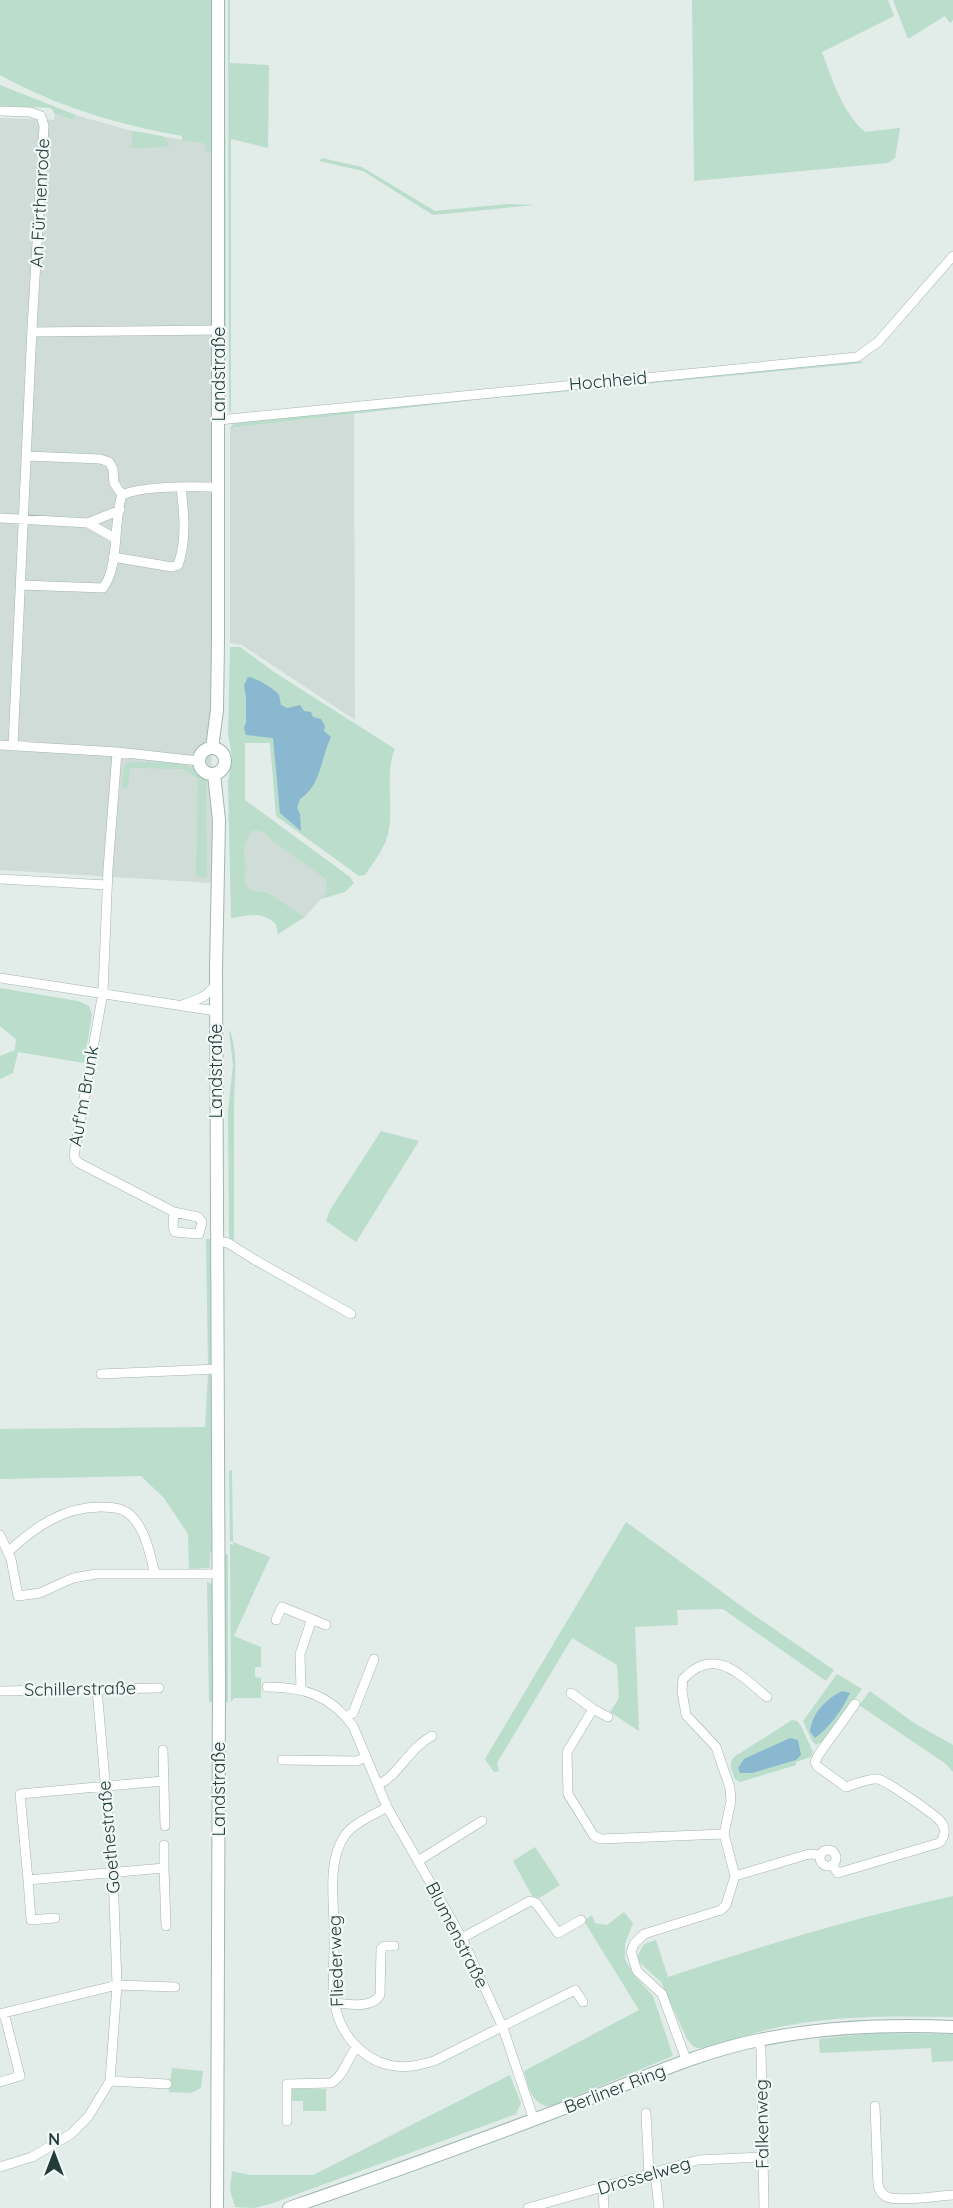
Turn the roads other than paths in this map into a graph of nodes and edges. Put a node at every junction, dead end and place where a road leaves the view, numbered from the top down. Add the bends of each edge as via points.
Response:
1 (218, 0) edge
2 (0, 111) edge
3 (953, 256) edge
4 (219, 330) junction
5 (32, 332) junction
6 (219, 420) junction
7 (27, 456) junction
8 (182, 487) junction
9 (218, 487) junction
10 (122, 495) junction
11 (120, 510) junction
12 (0, 518) edge
13 (25, 519) junction
14 (88, 523) junction
15 (116, 539) junction
16 (113, 557) junction
17 (21, 585) junction
18 (0, 745) edge
19 (13, 746) junction
20 (212, 748) junction
21 (117, 752) junction
22 (199, 760) junction
23 (214, 774) junction
24 (0, 879) edge
25 (107, 885) junction
26 (0, 978) edge
27 (216, 984) junction
28 (103, 992) junction
29 (182, 1005) junction
30 (216, 1011) junction
31 (174, 1212) dead end
32 (218, 1241) junction
33 (351, 1314) dead end
34 (219, 1369) junction
35 (101, 1374) dead end
36 (0, 1535) edge
37 (8, 1552) junction
38 (156, 1574) junction
39 (218, 1574) junction
40 (312, 1619) junction
41 (276, 1620) dead end
42 (326, 1625) dead end
43 (374, 1659) dead end
44 (267, 1687) dead end
45 (159, 1688) dead end
46 (97, 1689) junction
47 (301, 1689) junction
48 (0, 1690) edge
49 (571, 1693) dead end
50 (767, 1697) dead end
51 (855, 1704) dead end
52 (593, 1709) junction
53 (346, 1717) junction
54 (609, 1717) dead end
55 (432, 1736) dead end
56 (163, 1750) dead end
57 (366, 1758) junction
58 (282, 1760) dead end
59 (164, 1781) junction
60 (105, 1785) junction
61 (378, 1785) junction
62 (387, 1806) junction
63 (482, 1821) dead end
64 (165, 1826) dead end
65 (724, 1834) junction
66 (164, 1845) dead end
67 (418, 1861) junction
68 (164, 1868) junction
69 (113, 1873) junction
70 (735, 1876) junction
71 (28, 1880) junction
72 (55, 1918) dead end
73 (581, 1920) dead end
74 (166, 1926) dead end
75 (462, 1938) junction
76 (394, 1946) dead end
77 (117, 1985) junction
78 (176, 1987) dead end
79 (583, 2002) dead end
80 (335, 2004) junction
81 (2, 2014) edge
82 (953, 2027) edge
83 (503, 2028) junction
84 (758, 2040) junction
85 (357, 2047) junction
86 (687, 2062) junction
87 (110, 2081) junction
88 (0, 2082) edge
89 (167, 2084) dead end
90 (874, 2106) dead end
91 (646, 2113) dead end
92 (534, 2120) junction
93 (287, 2121) dead end
94 (762, 2157) junction
95 (0, 2167) edge
96 (652, 2174) junction
97 (603, 2188) junction
98 (953, 2195) edge
99 (900, 2203) edge
100 (217, 2208) edge
101 (289, 2208) edge
102 (528, 2208) edge
103 (604, 2208) edge
104 (658, 2208) edge
105 (764, 2208) edge

1 - 4 street, Landstraße
2 - 5 street, An Fürthenrode via 35,113 41,116 44,126
3 - 6 street, Hochheid via 878,342 857,357
4 - 5 street
4 - 6 street, Landstraße
5 - 7 street, An Fürthenrode
6 - 9 street, Landstraße
7 - 10 street via 109,462 114,483
7 - 13 street, An Fürthenrode
8 - 9 street
8 - 10 street
8 - 16 street via 183,543 178,565
9 - 20 street, Landstraße via 217,710
10 - 11 street
11 - 14 street
11 - 15 street
12 - 13 street
13 - 14 street
13 - 17 street, An Fürthenrode
14 - 15 street
15 - 16 street
16 - 17 street via 103,588
17 - 19 street, An Fürthenrode
18 - 19 street
19 - 21 street
20 - 22 street via 203,751
20 - 23 street, Landstraße via 221,751 225,760 222,769
21 - 22 street
21 - 25 street
22 - 23 street via 205,772
23 - 27 street, Landstraße via 219,820
24 - 25 street
25 - 28 street
26 - 28 street
27 - 29 street via 203,997
27 - 30 street, Landstraße
28 - 29 street
28 - 31 street, Auf'm Brunk via 75,1159
29 - 30 street
30 - 32 street, Landstraße
32 - 33 street via 228,1243
32 - 34 street, Landstraße
34 - 35 street
34 - 39 street, Landstraße
36 - 37 street
37 - 38 street via 18,1596 40,1593 73,1578 96,1574
37 - 38 street via 60,1514 110,1507 121,1509 134,1519 144,1535
38 - 39 street
39 - 100 street, Landstraße
40 - 41 street via 282,1607
40 - 42 street
40 - 47 street via 300,1654
43 - 53 street via 352,1713
44 - 47 street, Blumenstraße
45 - 46 street, Schillerstraße
46 - 48 street, Schillerstraße
46 - 60 street, Goethestraße
47 - 53 street, Blumenstraße via 332,1704
49 - 52 street
50 - 65 street via 718,1663 697,1667 683,1679 686,1715 716,1748 730,1788
51 - 70 street via 819,1754 817,1766 846,1787 873,1779 885,1781 941,1821 944,1839 838,1873 820,1860 821,1855 808,1854
52 - 54 street
52 - 65 street via 567,1752 568,1794 594,1836 601,1839
53 - 57 street, Blumenstraße
55 - 61 street via 416,1746
56 - 59 street
57 - 58 street
57 - 61 street, Blumenstraße
59 - 60 street
59 - 64 street
60 - 69 street, Goethestraße
60 - 71 street via 20,1794
61 - 62 street, Blumenstraße
62 - 67 street, Blumenstraße
62 - 80 street, Fliederweg via 345,1836 335,1859
63 - 67 street
65 - 70 street
66 - 68 street
67 - 75 street, Blumenstraße
68 - 69 street
68 - 74 street
69 - 71 street
69 - 77 street, Goethestraße
70 - 86 street via 722,1910 644,1934 634,1944 632,1959 637,1971 662,1994
71 - 72 street via 31,1920
73 - 75 street via 558,1933 537,1903 530,1901
75 - 83 street, Blumenstraße
76 - 80 street via 381,1949 378,2000 369,2004
77 - 78 street
77 - 81 street
77 - 87 street, Goethestraße
79 - 83 street, Fliederweg via 575,1990
80 - 85 street, Fliederweg via 343,2029
81 - 88 street via 20,2076
82 - 84 street, Berliner Ring via 872,2026
83 - 85 street, Fliederweg via 417,2066 376,2061
83 - 92 street, Blumenstraße
84 - 86 street, Berliner Ring
84 - 94 street, Falkenweg
85 - 93 street via 332,2083 287,2084
86 - 92 street, Berliner Ring
87 - 89 street
87 - 95 street, Goethestraße via 88,2116 71,2134 32,2157
90 - 99 street via 879,2190
91 - 96 street
92 - 101 street, Berliner Ring
94 - 96 street, Drosselweg via 698,2160
94 - 105 street, Falkenweg
96 - 97 street, Drosselweg
96 - 104 street
97 - 102 street, Drosselweg
97 - 103 street
98 - 99 street

